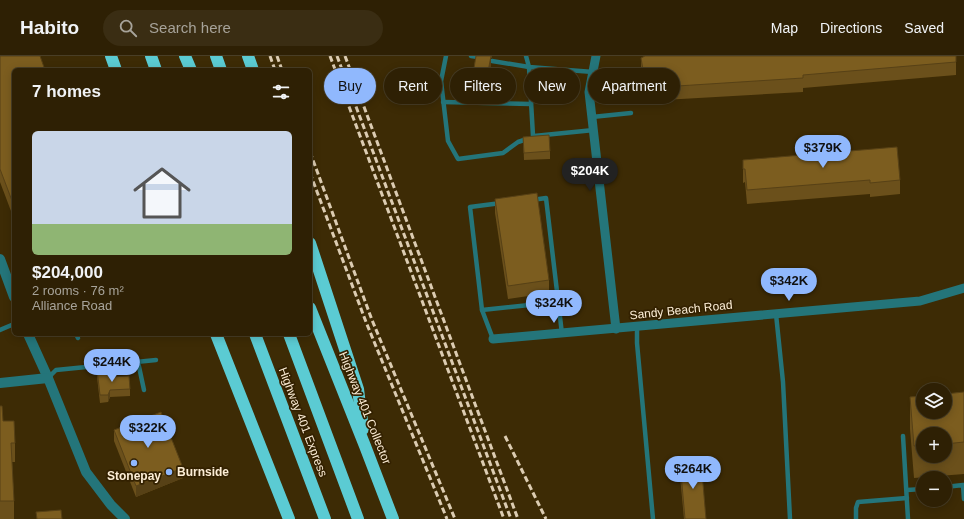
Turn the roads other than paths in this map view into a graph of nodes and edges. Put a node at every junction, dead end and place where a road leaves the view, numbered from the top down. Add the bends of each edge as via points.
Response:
1 (110, 56) edge
2 (151, 56) edge
3 (185, 56) edge
4 (216, 56) edge
5 (248, 56) edge
6 (446, 56) edge
7 (471, 56) edge
8 (526, 56) edge
9 (596, 56) edge
10 (478, 57) edge
11 (492, 61) edge
12 (529, 67) junction
13 (115, 68) edge
14 (155, 68) edge
15 (190, 68) edge
16 (220, 68) edge
17 (252, 68) edge
18 (594, 68) edge
19 (588, 72) edge
20 (443, 102) junction
21 (524, 104) edge
22 (531, 104) edge
23 (590, 104) edge
24 (631, 113) dead end
25 (592, 117) junction
26 (594, 130) junction
27 (533, 136) junction
28 (523, 201) edge
29 (508, 203) edge
30 (312, 249) edge
31 (0, 259) edge
32 (964, 288) edge
33 (12, 292) edge
34 (558, 302) junction
35 (482, 310) junction
36 (312, 313) edge
37 (776, 314) junction
38 (12, 325) edge
39 (637, 327) junction
40 (616, 329) junction
41 (0, 330) edge
42 (562, 334) junction
43 (29, 336) edge
44 (217, 336) edge
45 (256, 336) edge
46 (290, 336) edge
47 (493, 339) joint
48 (156, 360) dead end
49 (138, 362) junction
50 (48, 378) junction
51 (0, 384) edge
52 (144, 390) dead end
53 (903, 436) dead end
54 (366, 446) junction
55 (952, 486) edge
56 (916, 489) edge
57 (907, 490) junction
58 (907, 498) junction
59 (964, 499) edge
60 (126, 519) edge
61 (289, 519) edge
62 (325, 519) edge
63 (358, 519) edge
64 (393, 519) edge
65 (652, 519) edge
66 (790, 519) edge
67 (856, 519) edge
68 (908, 519) edge

1 - 13 highway
2 - 14 highway
3 - 15 highway
4 - 16 highway
5 - 17 highway
6 - 20 lane via 440,81
7 - 10 lane
8 - 12 lane
9 - 18 street
11 - 12 lane
12 - 19 lane
20 - 21 lane
20 - 27 lane via 448,141 458,159 504,153 518,142
22 - 27 lane
23 - 25 street
24 - 25 lane
25 - 26 street
26 - 27 lane
26 - 40 street
28 - 34 lane via 546,198
29 - 35 lane via 470,207
30 - 54 highway via 358,389
31 - 33 street
32 - 37 street, Sandy Beach Road via 920,301
34 - 35 lane
34 - 42 lane
35 - 47 lane
36 - 54 highway, Highway 401 Collector
37 - 39 street, Sandy Beach Road
37 - 66 lane via 783,382
38 - 41 lane
39 - 40 street, Sandy Beach Road
39 - 65 lane
40 - 42 street, Sandy Beach Road
42 - 47 street, Sandy Beach Road
43 - 50 street
44 - 61 highway
45 - 62 highway, Highway 401 Express
46 - 63 highway, Highway 401 Express
48 - 49 lane
49 - 50 lane via 56,370
49 - 52 lane
50 - 51 street
50 - 60 street via 86,472 111,505
53 - 57 lane
54 - 64 highway, Highway 401 Collector
55 - 59 lane via 963,485
56 - 57 lane
57 - 58 lane
58 - 67 lane via 858,502
58 - 68 lane

